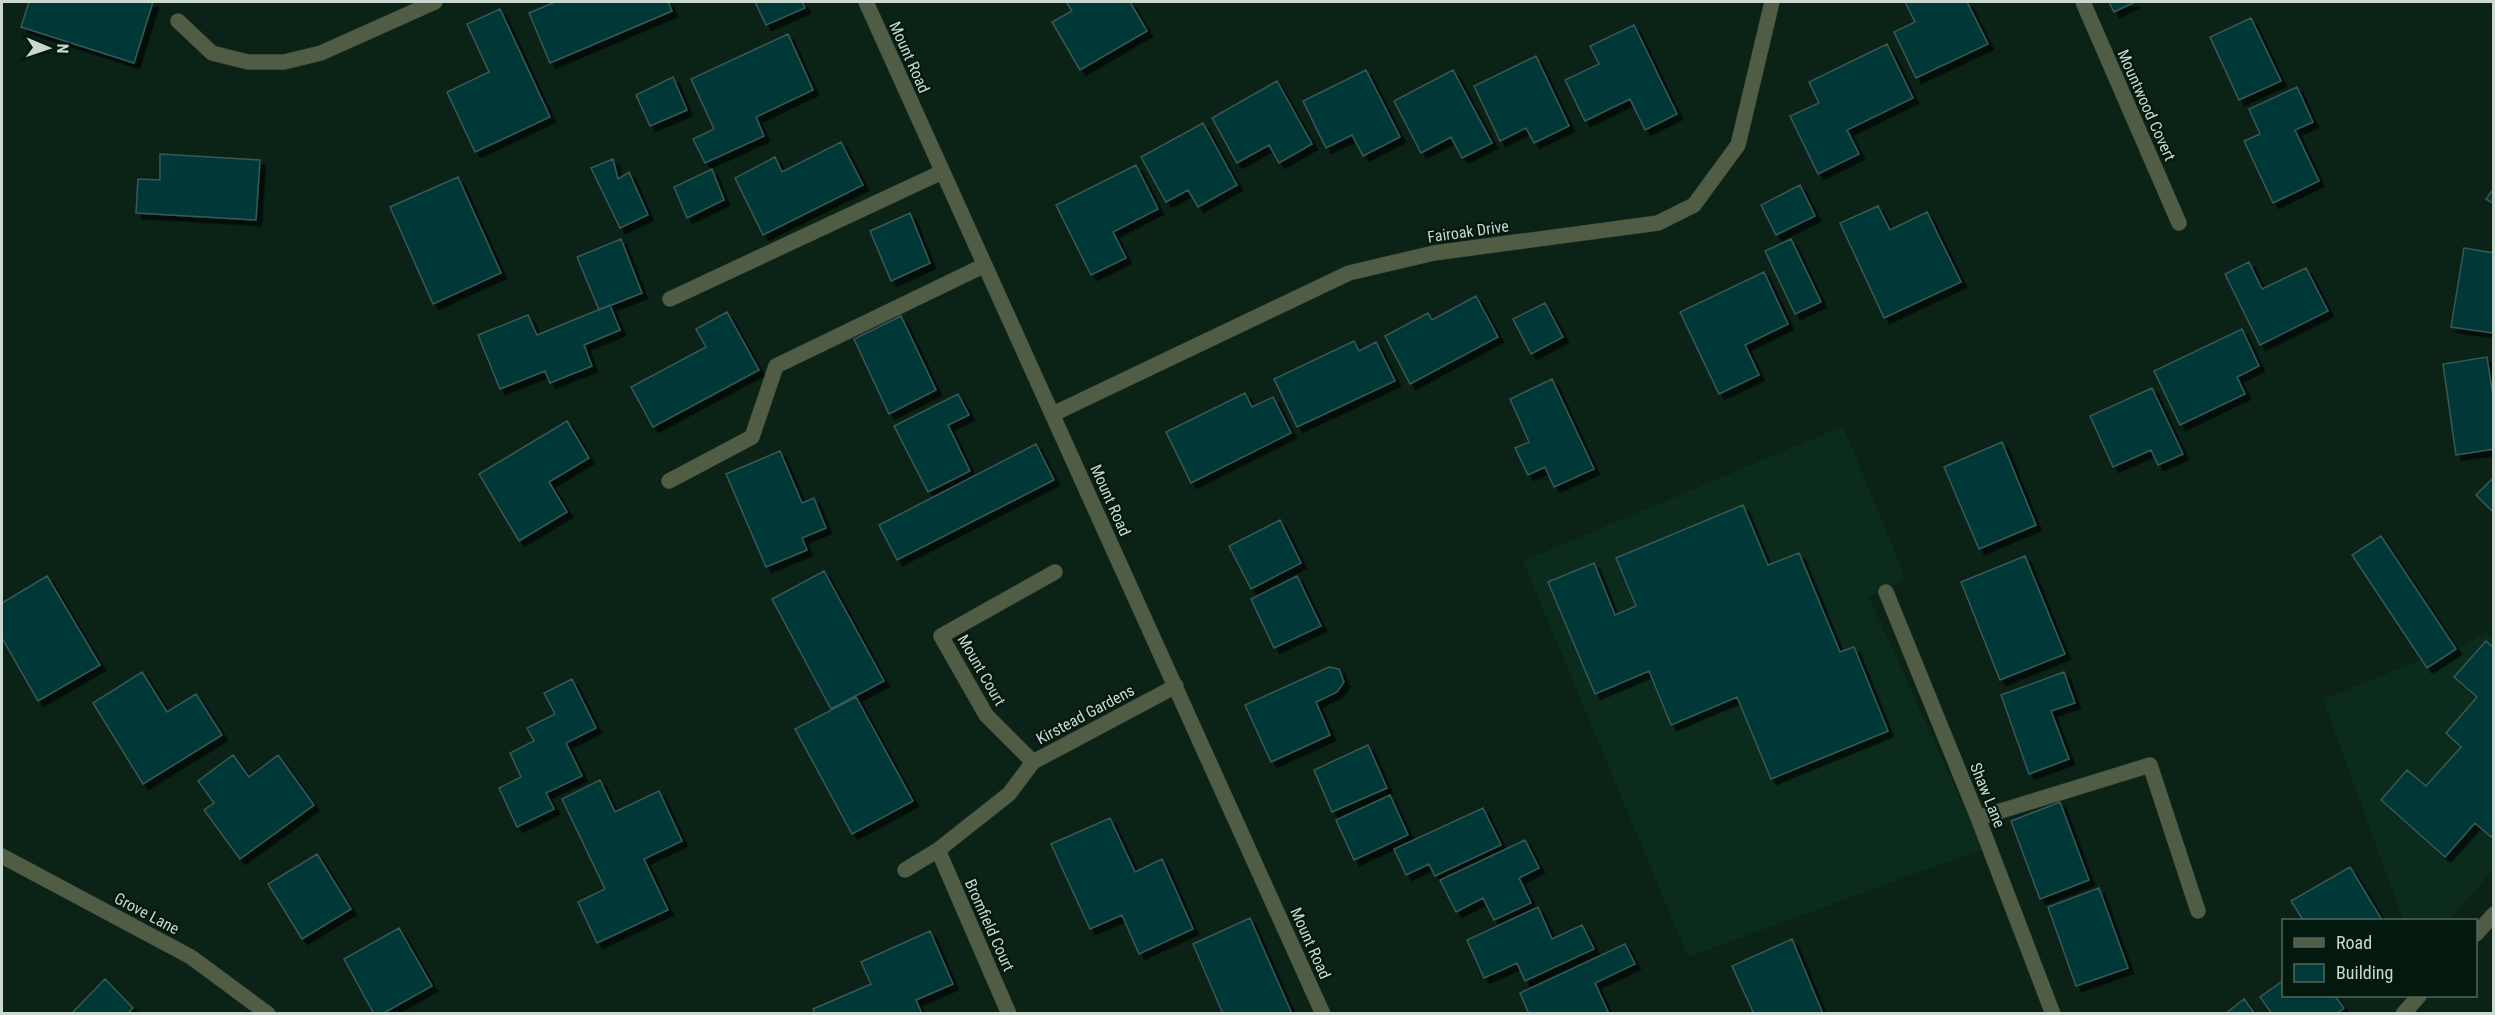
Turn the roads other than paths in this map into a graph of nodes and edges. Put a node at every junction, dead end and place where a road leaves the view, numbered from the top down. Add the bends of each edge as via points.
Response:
1 (435, 2) edge
2 (866, 2) edge
3 (1772, 2) edge
4 (2083, 2) edge
5 (178, 21) dead end
6 (942, 172) junction
7 (2179, 223) dead end
8 (984, 266) junction
9 (670, 299) dead end
10 (1053, 414) junction
11 (669, 481) dead end
12 (1055, 572) dead end
13 (1886, 592) dead end
14 (1176, 686) junction
15 (1033, 762) junction
16 (1978, 819) junction
17 (938, 850) junction
18 (2, 856) edge
19 (905, 870) dead end
20 (2198, 911) dead end
21 (2493, 914) edge
22 (2477, 932) edge
23 (2418, 997) edge
24 (268, 1014) edge
25 (1009, 1014) edge
26 (1323, 1014) edge
27 (2053, 1014) edge
28 (2403, 1014) edge

1 - 5 street via 321,53 284,62 248,63 212,53
2 - 6 street, Mount Road
3 - 10 street, Fairoak Drive via 1738,145 1694,205 1658,223 1434,253 1349,273
4 - 7 street, Mountwood Covert
6 - 8 street, Mount Road
6 - 9 street
8 - 10 street, Mount Road
8 - 11 street via 776,366 752,437
10 - 14 street, Mount Road
12 - 15 street, Mount Court via 941,636 986,716
13 - 16 street, Shaw Lane
14 - 15 street, Kirstead Gardens
14 - 26 street, Mount Road
15 - 17 street, Kirstead Gardens via 1009,794
16 - 20 street via 2150,765
16 - 27 street, Shaw Lane
17 - 19 street, Kirstead Gardens
17 - 25 street, Bromfield Court
18 - 24 street, Grove Lane via 191,957
21 - 22 street
23 - 28 street

